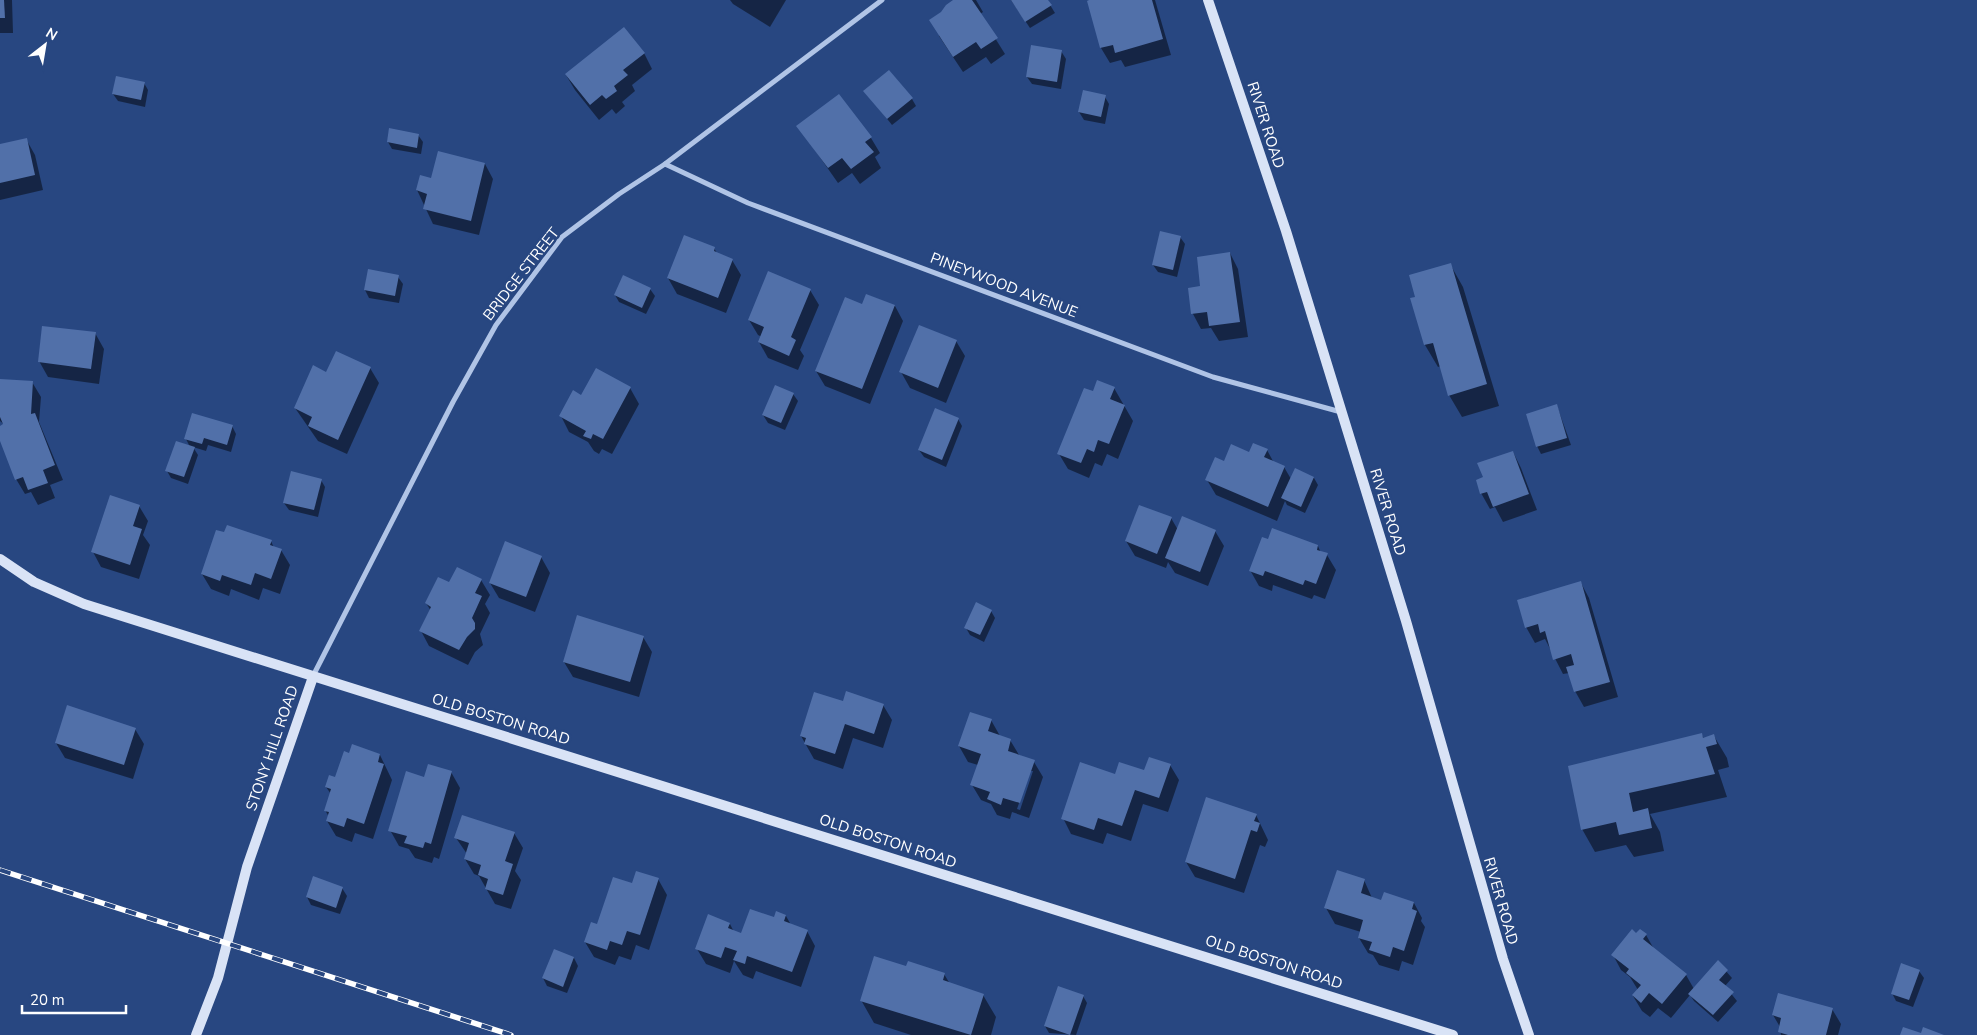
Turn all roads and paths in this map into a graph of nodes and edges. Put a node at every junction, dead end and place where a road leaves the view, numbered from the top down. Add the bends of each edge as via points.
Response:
1 (882, 0) edge
2 (1208, 0) edge
3 (665, 164) junction
4 (1341, 412) junction
5 (0, 559) edge
6 (313, 677) junction
7 (196, 1035) edge
8 (1454, 1035) edge
9 (1529, 1035) edge

1 - 3 street, BRIDGE STREET
2 - 4 street, RIVER ROAD via 1286,231
3 - 4 street, PINEYWOOD AVENUE via 748,203 1204,373
3 - 6 street, BRIDGE STREET via 562,237 496,325 453,402
4 - 9 street, RIVER ROAD via 1406,621 1503,960
5 - 6 street, STONY HILL ROAD via 34,582 84,604
6 - 7 street, STONY HILL ROAD via 248,867 218,978
6 - 8 street, OLD BOSTON ROAD

